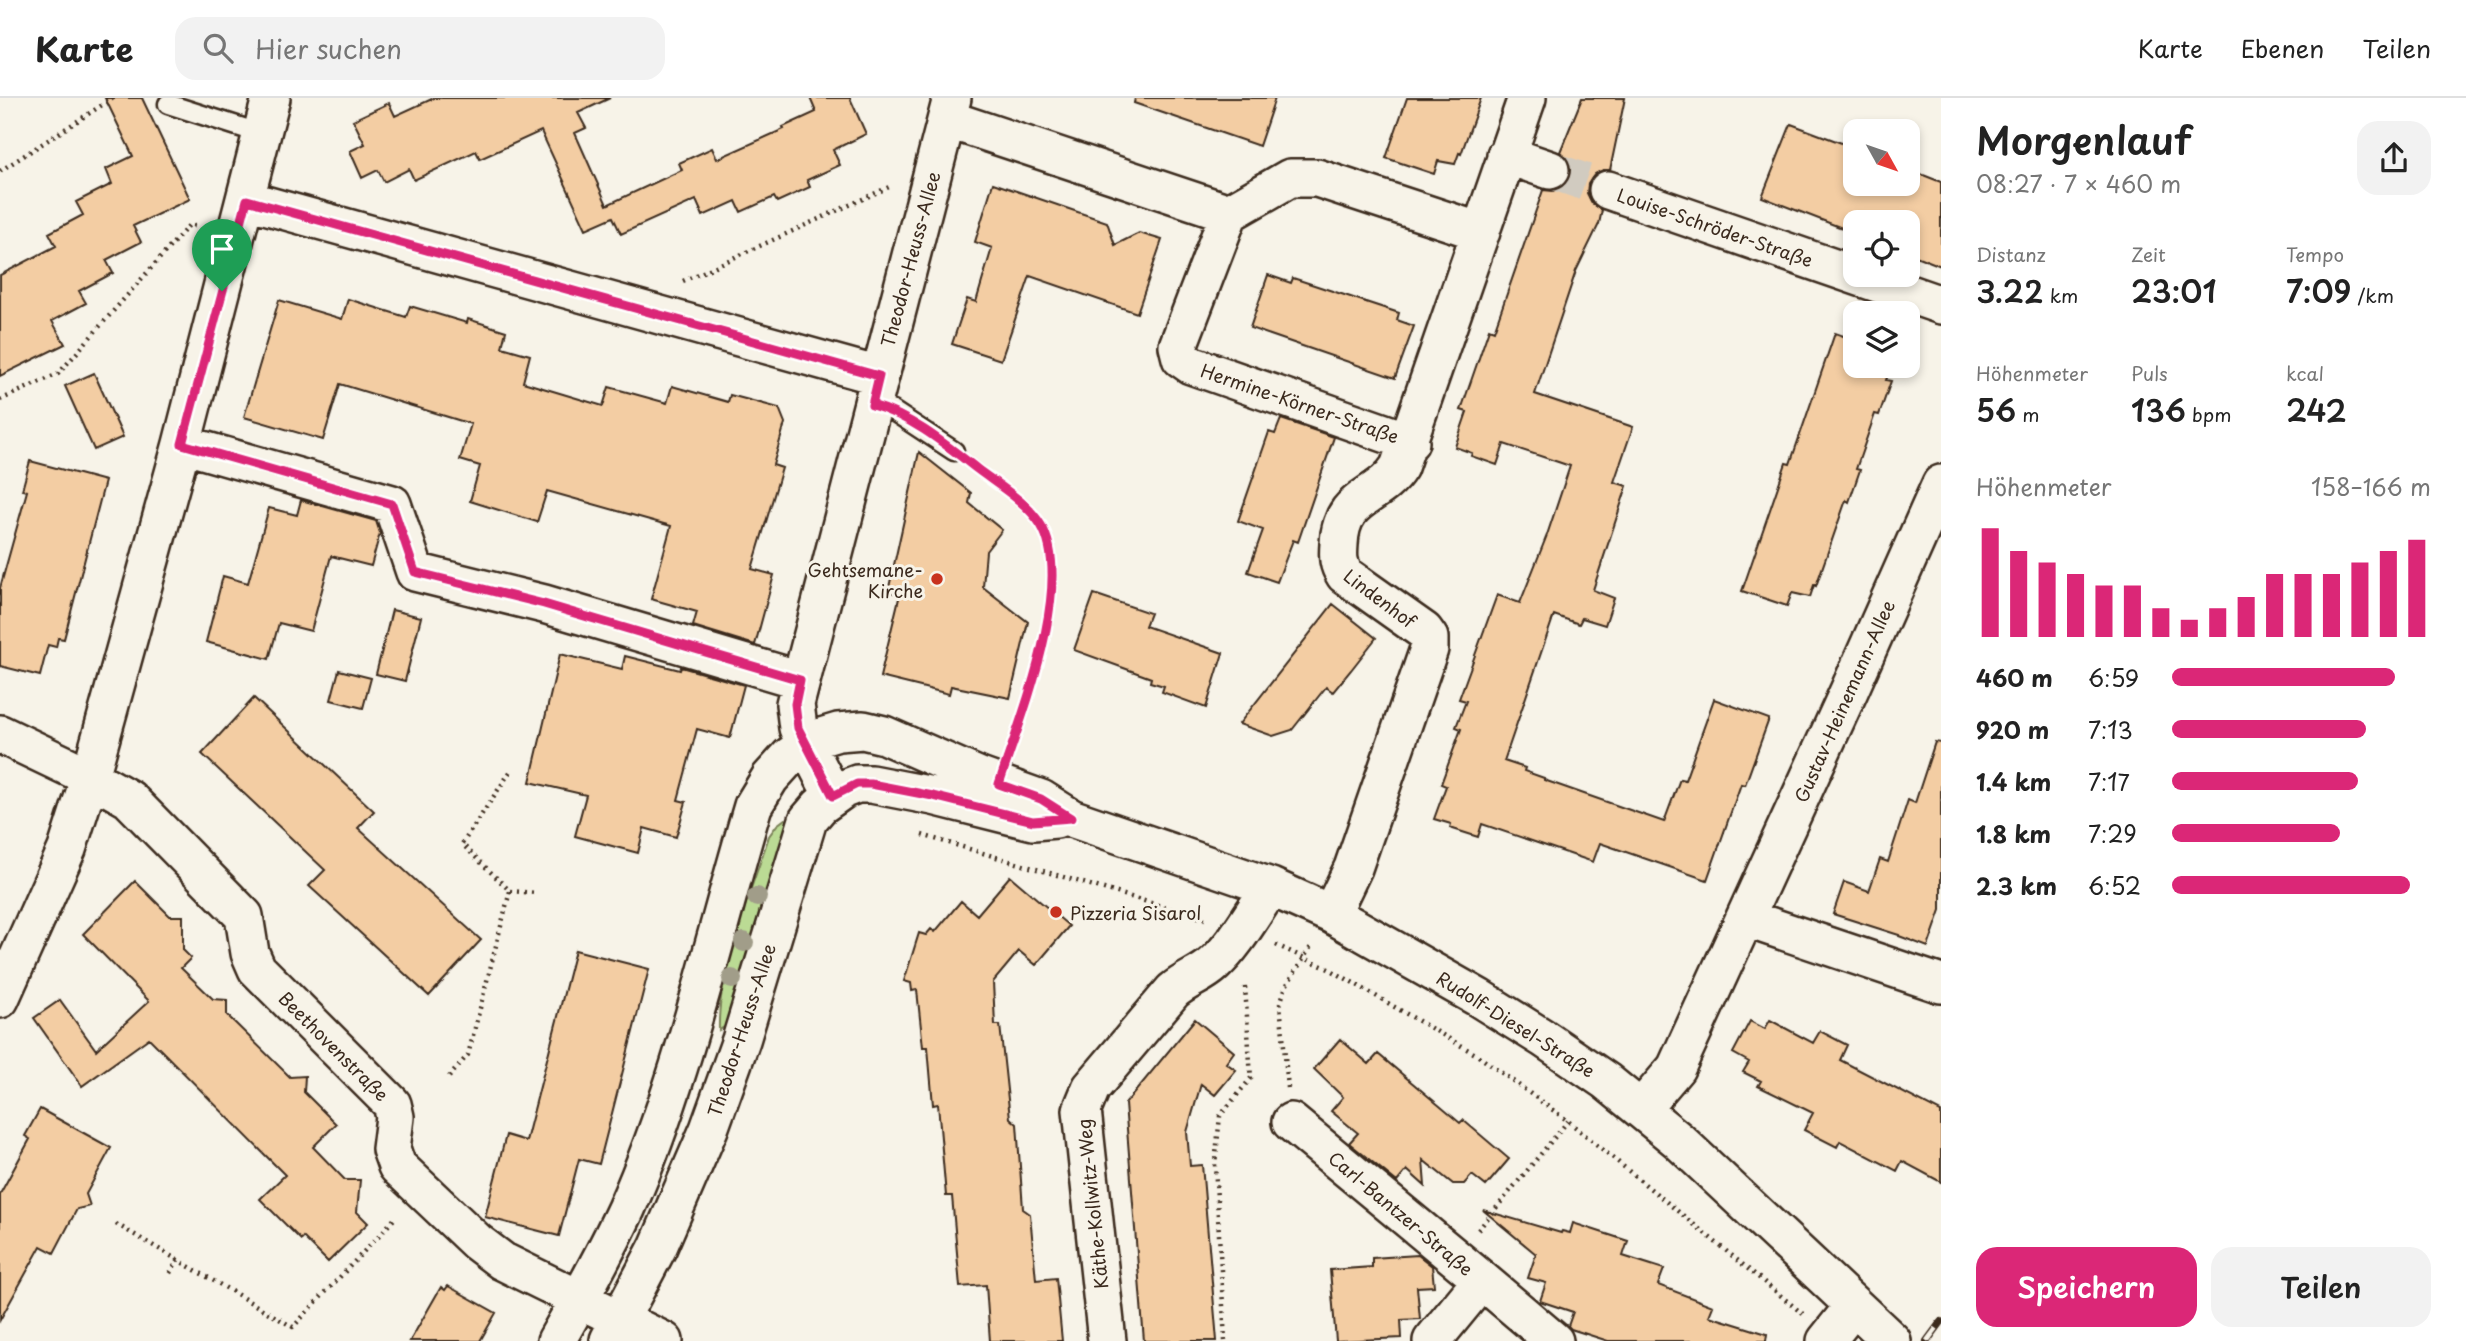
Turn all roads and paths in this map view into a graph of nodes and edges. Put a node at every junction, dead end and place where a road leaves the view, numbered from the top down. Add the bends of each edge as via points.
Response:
1 (113, 98) edge
2 (271, 98) edge
3 (1527, 98) edge
4 (168, 104) dead end
5 (949, 108) edge
6 (262, 134) junction
7 (1506, 155) junction
8 (1550, 170) tunnel mouth
9 (0, 171) edge
10 (1608, 190) tunnel mouth
11 (926, 199) junction
12 (247, 200) junction
13 (1229, 213) junction
14 (1481, 232) junction
15 (237, 237) junction
16 (673, 286) dead end
17 (1941, 305) edge
18 (876, 391) junction
19 (0, 400) edge
20 (1410, 442) junction
21 (182, 444) junction
22 (954, 451) joint
23 (1941, 484) edge
24 (1933, 523) edge
25 (800, 680) junction
26 (0, 734) edge
27 (807, 744) junction
28 (510, 772) dead end
29 (90, 777) junction
30 (999, 784) junction
31 (833, 796) junction
32 (1071, 818) junction
33 (914, 833) dead end
34 (1270, 887) junction
35 (510, 891) junction
36 (537, 893) dead end
37 (1331, 914) junction
38 (1745, 918) junction
39 (1241, 930) junction
40 (1304, 958) junction
41 (1941, 984) edge
42 (0, 999) edge
43 (449, 1077) dead end
44 (1642, 1108) junction
45 (1568, 1121) junction
46 (1291, 1122) joint
47 (421, 1190) junction
48 (117, 1224) dead end
49 (178, 1260) junction
50 (1468, 1269) junction
51 (170, 1273) dead end
52 (579, 1300) junction
53 (1854, 1306) junction
54 (615, 1330) edge
55 (1828, 1338) edge
56 (556, 1341) edge
57 (664, 1341) edge
58 (1107, 1341) edge
59 (1225, 1341) edge
60 (1432, 1341) edge
61 (1554, 1341) edge
62 (1892, 1341) edge

1 - 9 path
2 - 6 street
3 - 7 street, Lindenhof
4 - 6 lane
5 - 11 street, Theodor-Heuss-Allee
5 - 13 street
6 - 12 street
7 - 8 street
7 - 14 street, Lindenhof
10 - 17 street, Louise-Schröder-Straße
11 - 16 path via 889,187
11 - 18 street, Theodor-Heuss-Allee
12 - 15 street
12 - 18 street
13 - 14 street via 1290,178 1317,178
13 - 20 street, Hermine-Körner-Straße via 1178,346 1181,358
14 - 20 street, Lindenhof
15 - 19 path via 189,225 58,374
15 - 21 street
18 - 22 lane via 893,411
18 - 25 street, Theodor-Heuss-Allee
20 - 37 street, Lindenhof via 1392,479 1352,506 1339,536 1338,563 1345,575 1424,631 1429,649 1353,869
21 - 25 street via 392,504 415,572 544,604
21 - 29 street
22 - 30 path via 1030,511 1049,543 1051,605
23 - 24 street, Gustav-Heinemann-Allee
24 - 38 street, Gustav-Heinemann-Allee
25 - 27 street, Theodor-Heuss-Allee via 795,704 798,728
26 - 29 street, Beethovenstraße
27 - 30 street, Rudolf-Diesel-Straße via 838,733 863,730 884,734
27 - 31 street, Theodor-Heuss-Allee
27 - 52 street via 770,778 753,806 662,1116 627,1206
28 - 35 path via 462,844
29 - 42 street via 67,849
29 - 47 street, Beethovenstraße via 129,799 244,916 257,968 392,1104 391,1149 397,1166
30 - 32 street, Rudolf-Diesel-Straße via 1041,799
31 - 32 street, Rudolf-Diesel-Straße via 857,784 871,784 1033,821
31 - 54 street, Theodor-Heuss-Allee via 808,820 801,835 741,1040 709,1129 658,1247
32 - 34 street, Rudolf-Diesel-Straße
33 - 39 path
34 - 37 street, Rudolf-Diesel-Straße
34 - 39 street, Käthe-Kollwitz-Weg
35 - 36 path
35 - 43 path via 468,1055
37 - 40 path
37 - 44 street, Rudolf-Diesel-Straße via 1533,1031
38 - 41 street
38 - 44 street, Gustav-Heinemann-Allee via 1676,1068
39 - 40 path
39 - 58 street, Käthe-Kollwitz-Weg via 1216,962 1173,992 1091,1088 1082,1110
39 - 59 path via 1251,1078 1220,1116 1215,1164
40 - 45 path via 1477,1055
40 - 46 path via 1280,1004
44 - 53 street, Rudolf-Diesel-Straße
45 - 50 path
45 - 55 path
46 - 50 street, Carl-Bantzer-Straße
47 - 49 path via 293,1327
47 - 52 street, Beethovenstraße via 502,1261
48 - 49 path
49 - 51 path
50 - 60 street, Carl-Bantzer-Straße
50 - 61 street
52 - 54 street
52 - 56 street
53 - 55 street
53 - 62 street, Rudolf-Diesel-Straße
54 - 57 street

